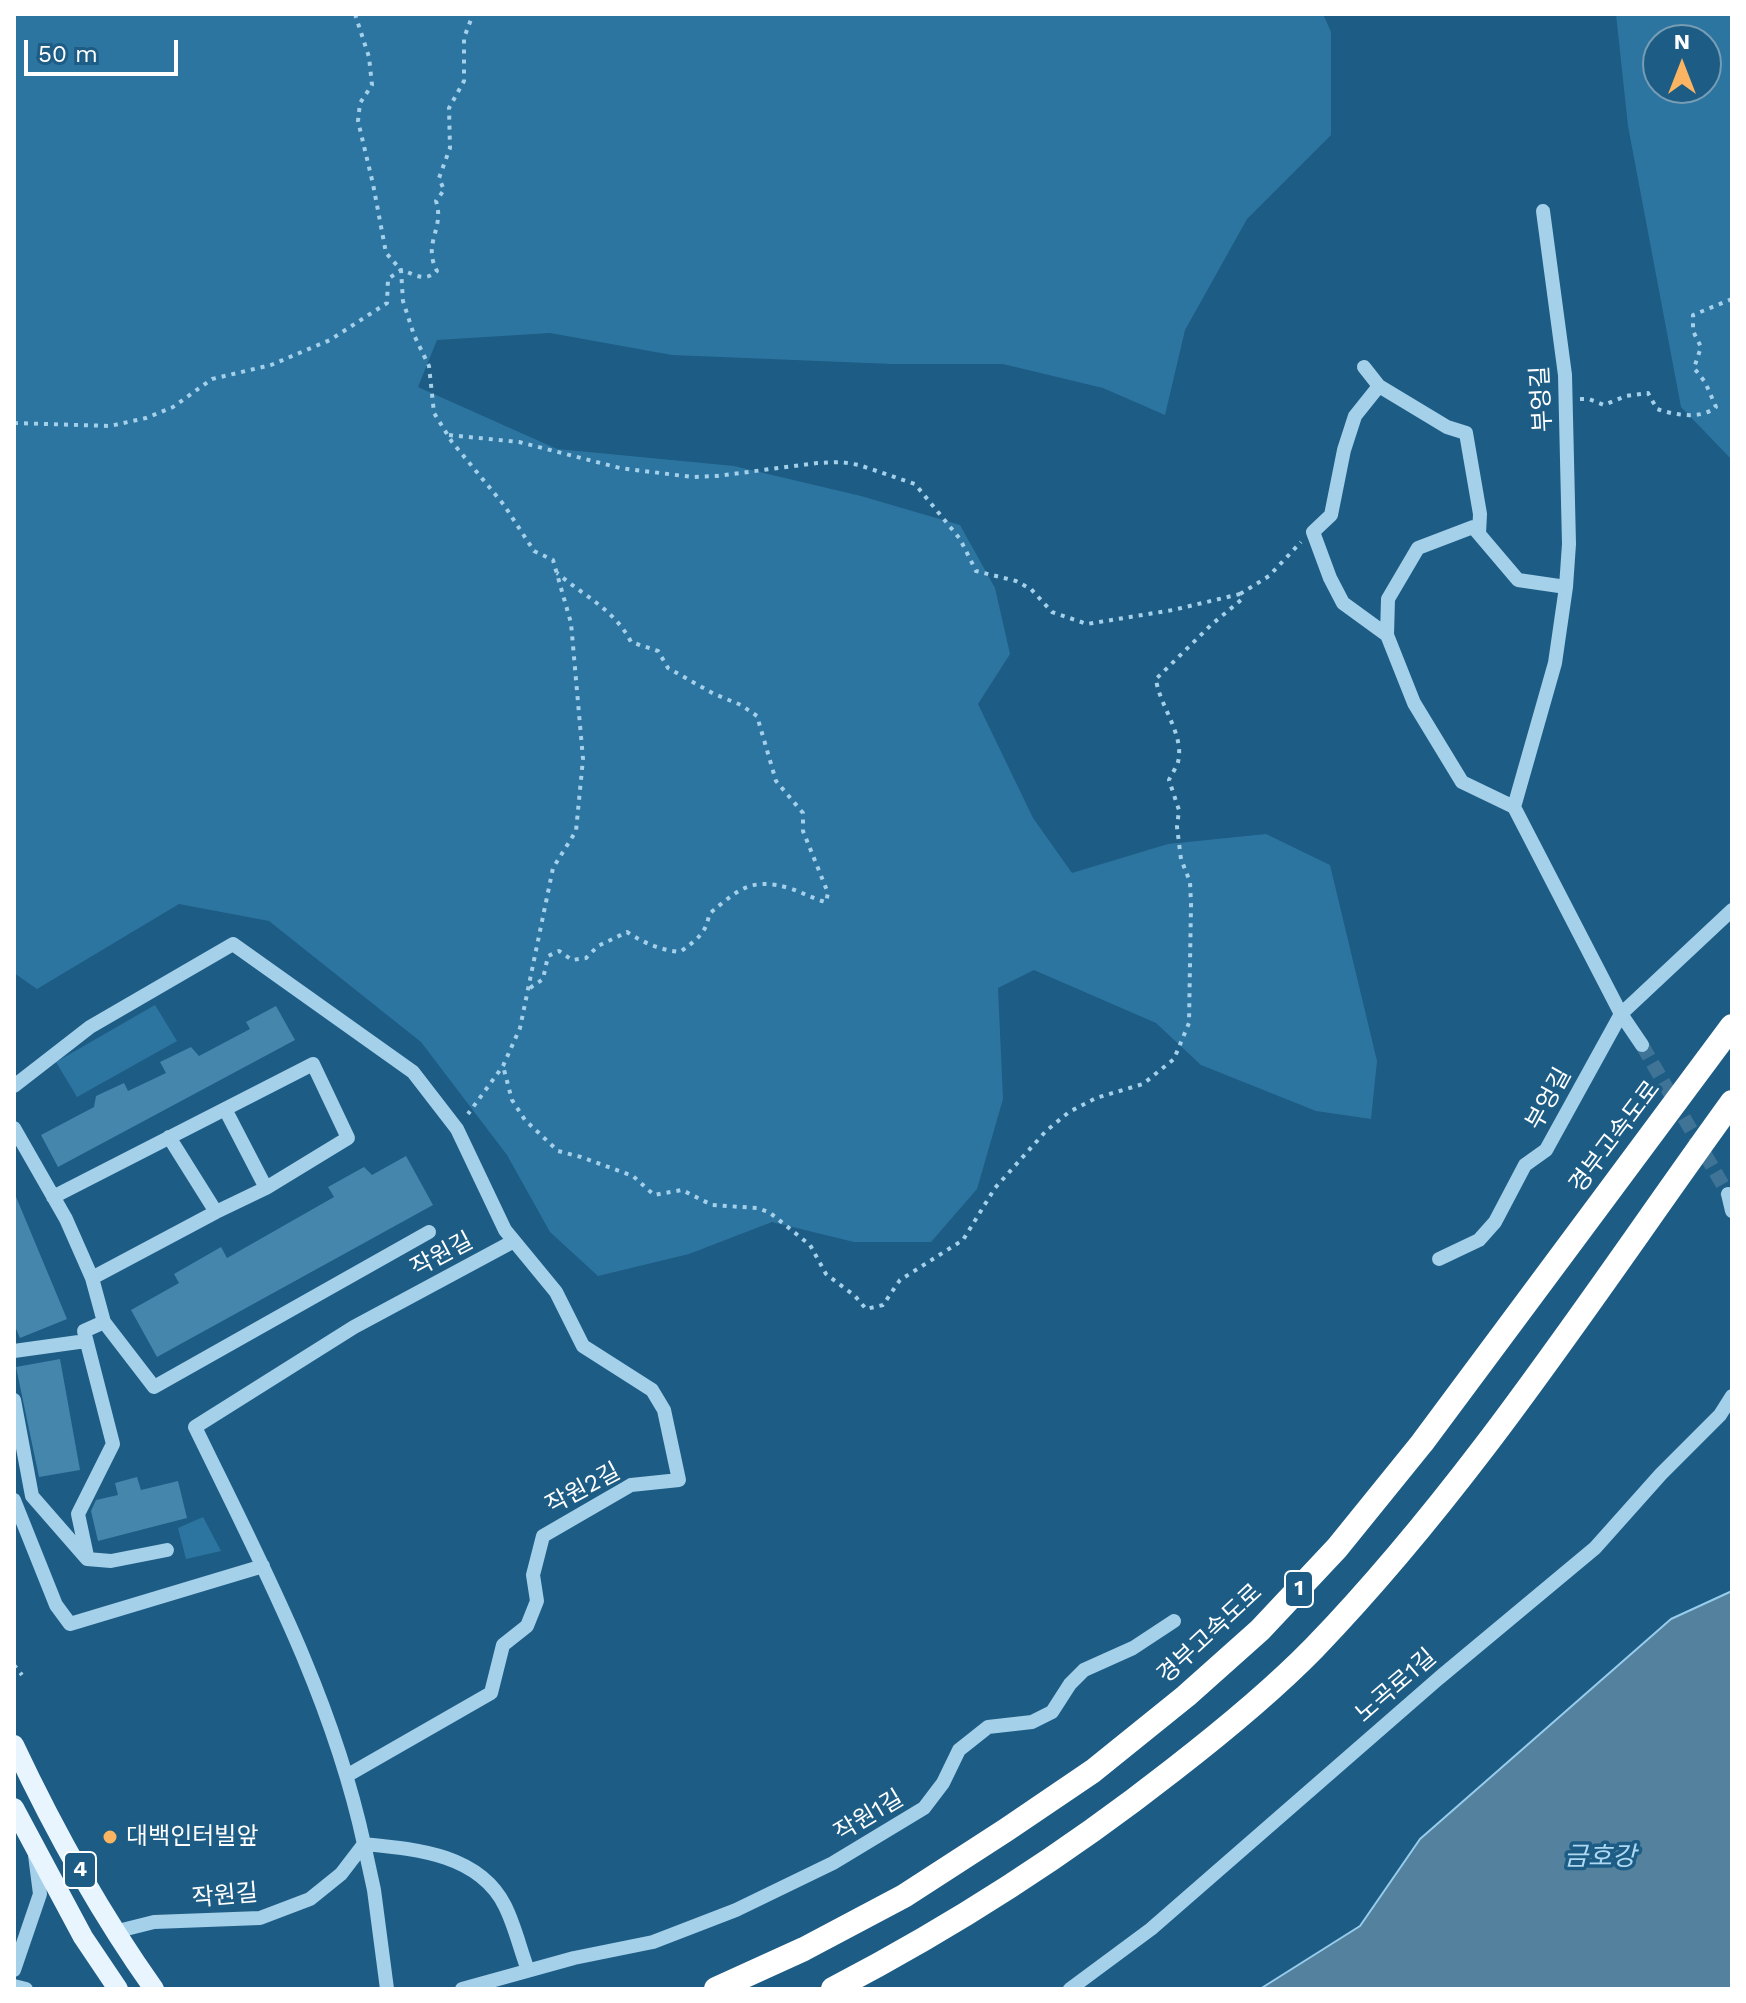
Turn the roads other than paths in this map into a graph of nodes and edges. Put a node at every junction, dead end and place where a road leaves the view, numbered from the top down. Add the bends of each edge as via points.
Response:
1 (1543, 211) dead end
2 (1364, 367) dead end
3 (1379, 386) junction
4 (1479, 534) junction
5 (1566, 587) junction
6 (1387, 635) junction
7 (1514, 807) junction
8 (1732, 910) edge
9 (1621, 1014) junction
10 (1732, 1026) edge
11 (1642, 1045) tunnel mouth
12 (14, 1086) edge
13 (1732, 1102) edge
14 (225, 1109) junction
15 (14, 1128) edge
16 (169, 1137) junction
17 (20, 1151) edge
18 (266, 1188) junction
19 (1728, 1194) dead end
20 (53, 1197) junction
21 (1732, 1211) edge
22 (216, 1212) junction
23 (429, 1232) dead end
24 (514, 1241) junction
25 (1439, 1259) dead end
26 (92, 1278) junction
27 (104, 1322) junction
28 (86, 1341) junction
29 (14, 1351) edge
30 (1732, 1396) edge
31 (14, 1400) edge
32 (14, 1500) edge
33 (167, 1550) dead end
34 (87, 1559) junction
35 (263, 1566) junction
36 (1174, 1621) dead end
37 (14, 1745) edge
38 (348, 1775) junction
39 (14, 1808) edge
40 (33, 1843) junction
41 (364, 1844) junction
42 (114, 1932) junction
43 (14, 1970) edge
44 (528, 1970) junction
45 (14, 1986) edge
46 (26, 1989) edge
47 (118, 1989) edge
48 (154, 1989) edge
49 (387, 1989) edge
50 (462, 1989) edge
51 (716, 1989) edge
52 (833, 1989) edge
53 (1070, 1989) edge

1 - 5 street, 부엉길 via 1565,375
2 - 3 street
3 - 4 street via 1466,433
3 - 6 street via 1355,416 1331,515 1313,532 1343,603
4 - 5 street via 1518,580
4 - 6 street via 1473,527 1418,548 1388,599
5 - 7 street, 부엉길 via 1555,663
6 - 7 street via 1414,703 1462,782
7 - 9 street
8 - 9 street, 부엉길
9 - 11 street
9 - 25 street, 부엉길 via 1546,1150 1525,1165 1495,1222 1479,1240
10 - 51 highway, 경부고속도로 / 1 via 1422,1443 1337,1548 1260,1630 1093,1771 1006,1830 904,1896
12 - 24 street, 작원길 via 90,1027 233,944 413,1072 457,1129
13 - 52 highway, 1 via 1440,1503 1312,1649 1228,1727 1045,1865 916,1946
14 - 16 street
14 - 18 street
14 - 18 street via 313,1064 348,1138
15 - 17 street
16 - 20 street
16 - 22 street
17 - 20 street
18 - 22 street
19 - 21 street
20 - 26 street
22 - 26 street
23 - 27 street via 154,1387
24 - 35 street, 작원길 via 354,1327 195,1427
24 - 38 street, 작원2길 via 556,1292 583,1346 652,1390 664,1410 679,1480 631,1485 543,1536 533,1575 537,1601 527,1626 503,1645 491,1693
26 - 27 street
27 - 28 street via 84,1331
28 - 29 street
28 - 34 street via 113,1444 78,1514
30 - 53 street, 노곡로1길 via 1595,1548 1151,1929
31 - 34 street via 32,1496
32 - 35 street via 56,1605 70,1624
33 - 34 street via 111,1561
35 - 38 street, 작원길 via 295,1633
36 - 44 street, 작원1길 via 1133,1648 1084,1670 1052,1712 1032,1722 988,1727 959,1750 924,1808 833,1863 736,1910 653,1942
37 - 42 main road, 4
38 - 41 street, 작원길
39 - 40 main road, 4
40 - 43 street via 40,1894
40 - 47 main road, 4 via 83,1937
41 - 42 street, 작원길 via 341,1874 310,1899 260,1918 154,1922
41 - 44 street via 421,1850 473,1869 506,1907
41 - 49 street
42 - 48 main road, 4
44 - 50 street, 작원1길
45 - 46 street

